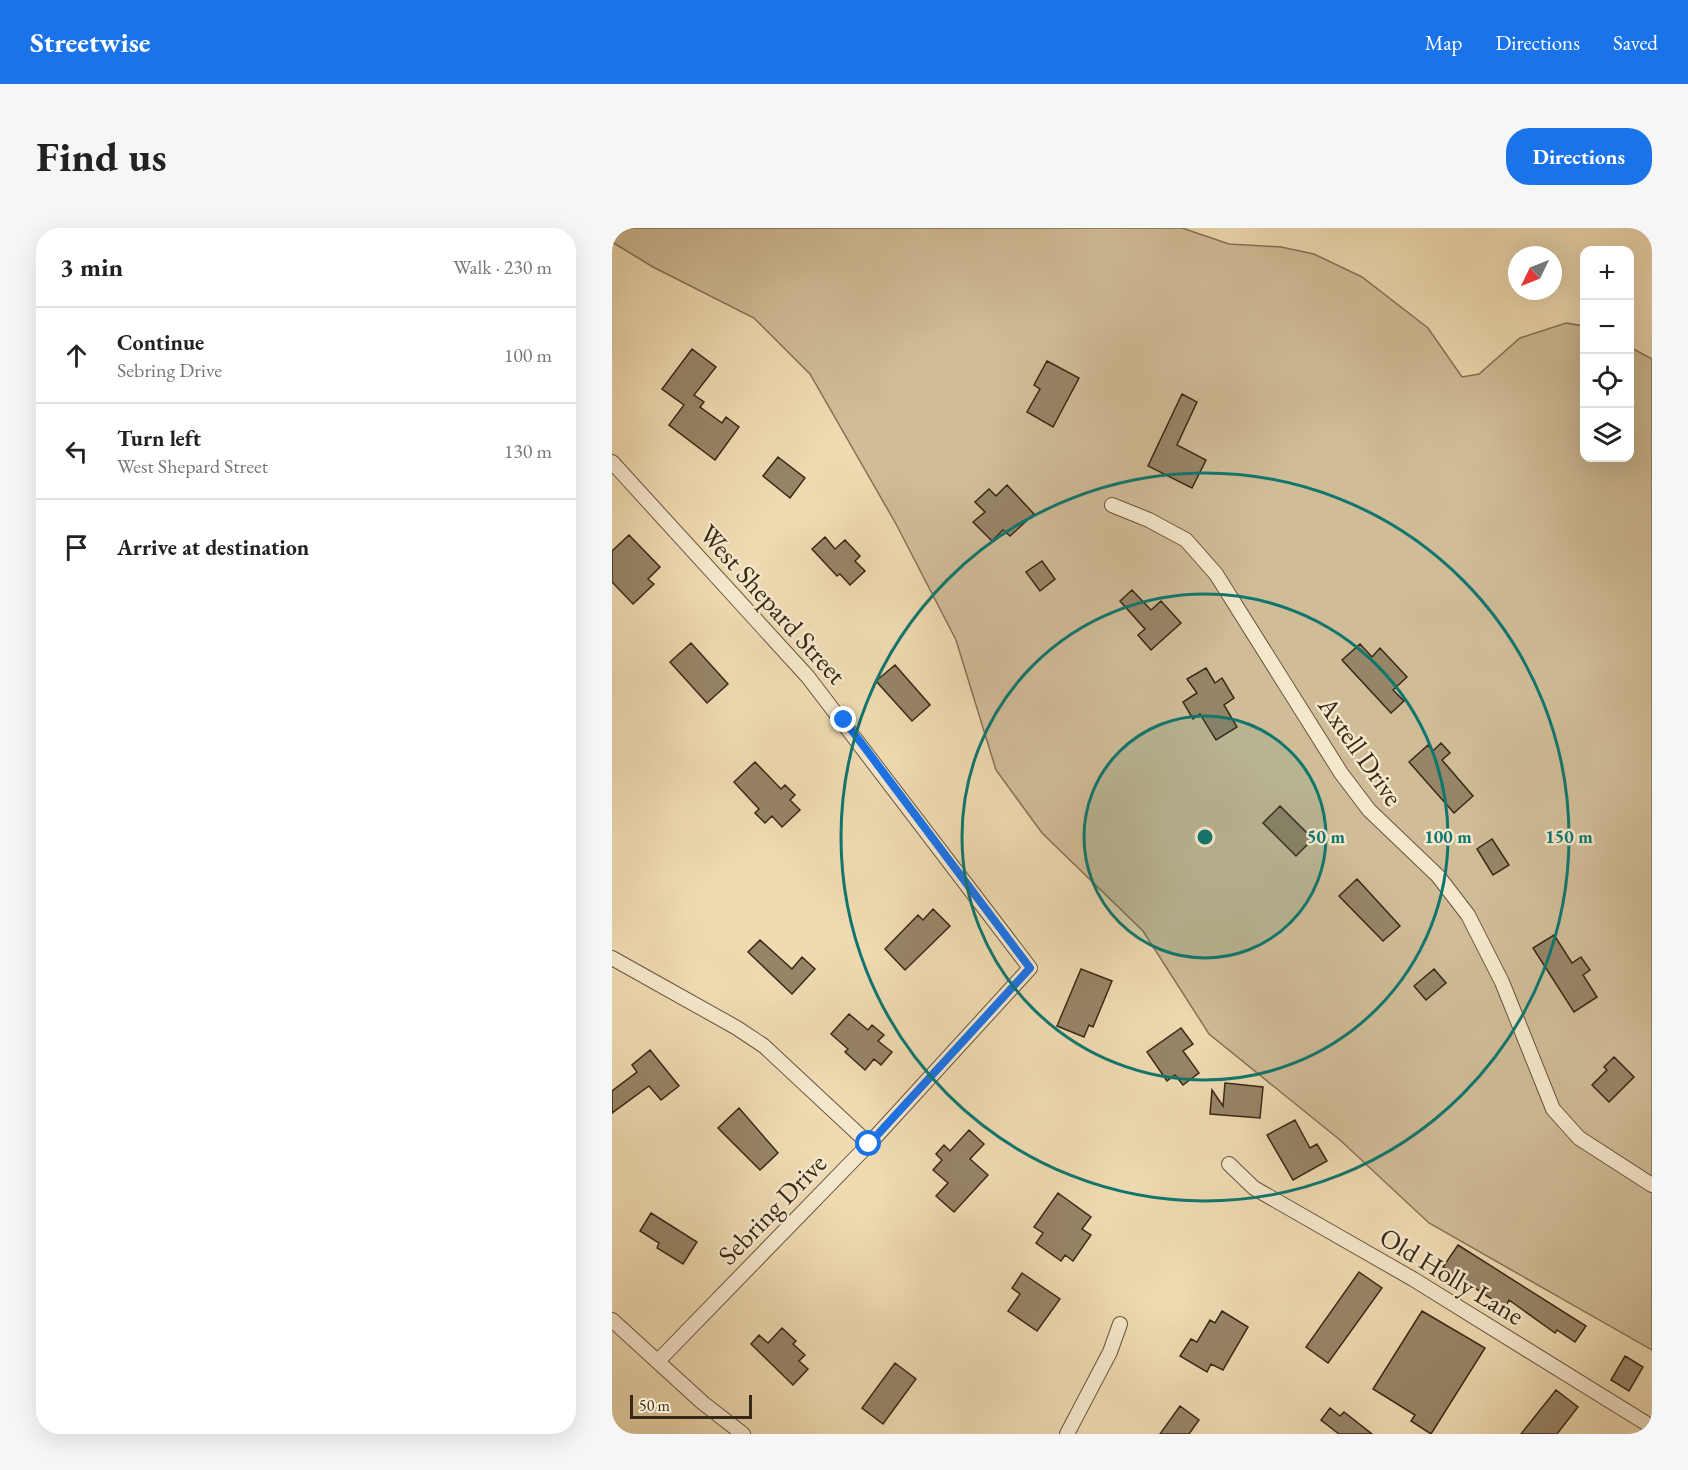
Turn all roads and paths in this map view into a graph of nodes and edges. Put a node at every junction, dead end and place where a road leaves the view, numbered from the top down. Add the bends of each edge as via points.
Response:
1 (612, 462) edge
2 (1112, 505) dead end
3 (1019, 957) joint
4 (612, 958) edge
5 (869, 1144) junction
6 (1229, 1164) dead end
7 (1652, 1185) edge
8 (612, 1320) edge
9 (1120, 1324) dead end
10 (658, 1362) junction
11 (1652, 1428) edge
12 (743, 1434) edge
13 (1066, 1434) edge

1 - 3 street, West Shepard Street via 837,711
2 - 7 street, Axtell Drive via 1186,540 1216,574 1369,810 1438,876 1468,915 1502,982 1553,1109 1579,1138
3 - 5 street, Sebring Drive via 1030,968
4 - 5 street via 764,1046
5 - 10 street, Sebring Drive
6 - 11 street, Old Holly Lane via 1254,1188 1413,1279
8 - 10 street
9 - 13 street via 1110,1352
10 - 12 street

